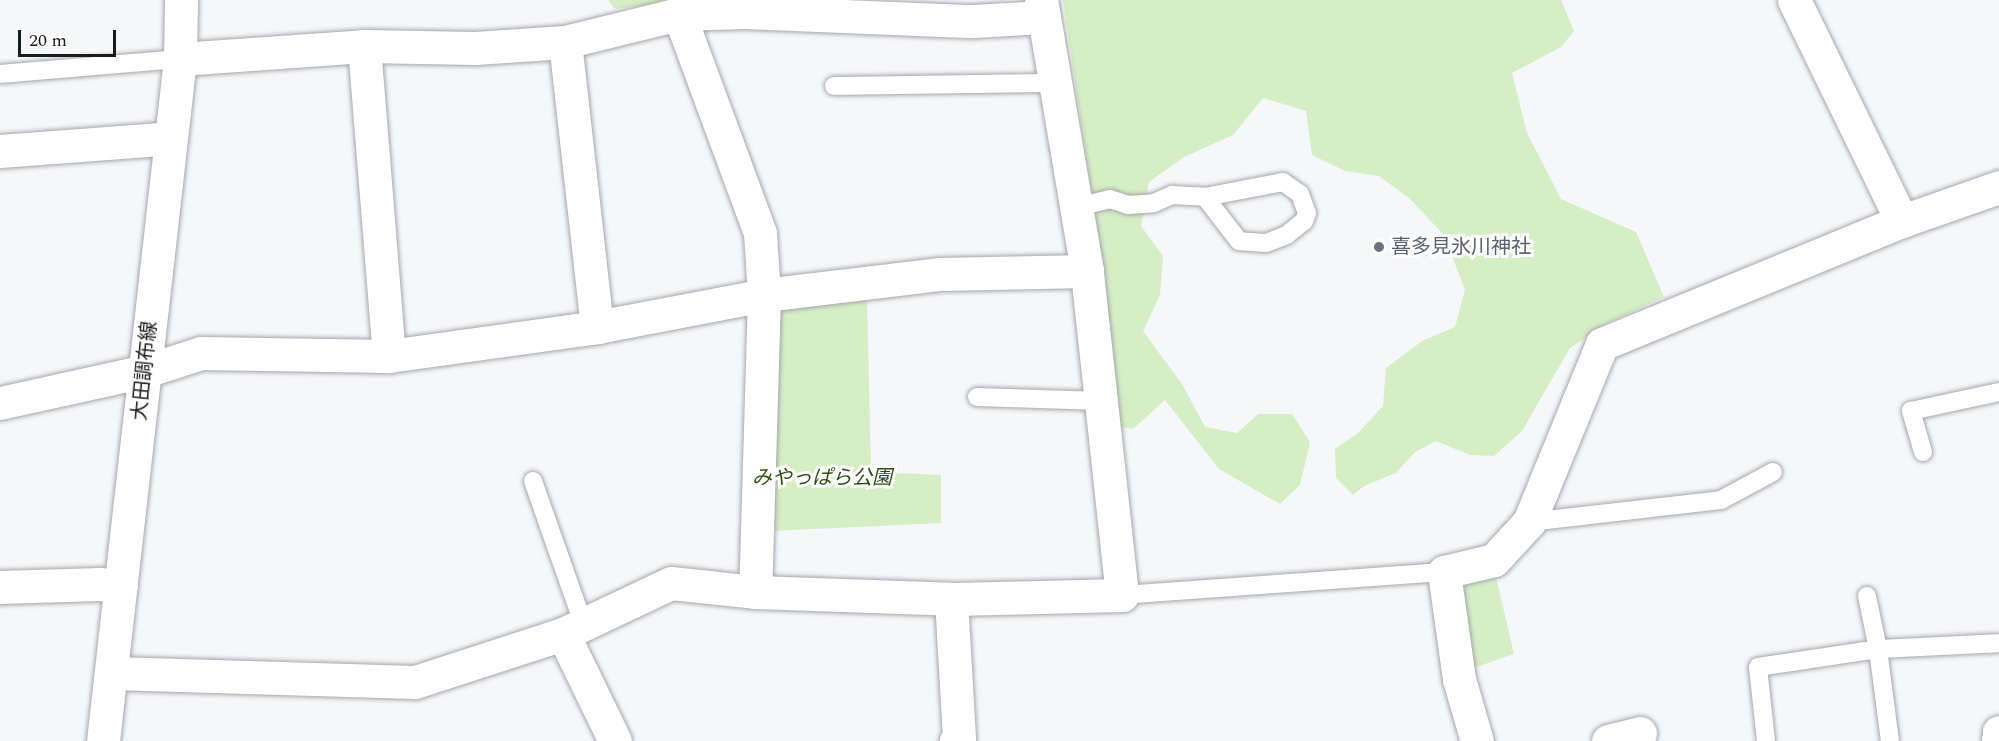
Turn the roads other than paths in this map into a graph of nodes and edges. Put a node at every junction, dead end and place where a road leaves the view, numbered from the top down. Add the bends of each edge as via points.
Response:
1 (181, 0) edge
2 (1794, 0) edge
3 (677, 7) edge
4 (1042, 8) edge
5 (565, 42) junction
6 (364, 46) junction
7 (180, 59) junction
8 (0, 74) edge
9 (1055, 83) junction
10 (834, 86) dead end
11 (171, 138) junction
12 (0, 152) edge
13 (1999, 187) edge
14 (1205, 197) junction
15 (1076, 207) junction
16 (1902, 221) junction
17 (1087, 271) junction
18 (764, 295) junction
19 (597, 327) junction
20 (389, 356) junction
21 (145, 371) junction
22 (1999, 392) edge
23 (977, 397) dead end
24 (1101, 400) junction
25 (0, 403) edge
26 (1923, 452) dead end
27 (1773, 472) dead end
28 (533, 481) dead end
29 (1529, 522) junction
30 (1444, 572) junction
31 (121, 586) junction
32 (0, 587) edge
33 (755, 592) junction
34 (1122, 595) junction
35 (1867, 596) dead end
36 (951, 599) junction
37 (573, 629) junction
38 (1999, 642) edge
39 (1878, 649) junction
40 (112, 673) junction
41 (1999, 732) edge
42 (1640, 733) dead end
43 (103, 741) edge
44 (615, 741) edge
45 (956, 741) edge
46 (1477, 741) edge
47 (1608, 741) edge
48 (1766, 741) edge
49 (1890, 741) edge
50 (1998, 741) edge

1 - 7 street, 大田調布線
2 - 16 street
3 - 4 street via 973,21
3 - 5 street
3 - 18 street via 760,233
4 - 9 street
5 - 6 street via 475,48
5 - 19 street
6 - 7 street
6 - 20 street
7 - 8 lane
7 - 11 street, 大田調布線
9 - 10 lane
9 - 15 street
11 - 12 street
11 - 21 street, 大田調布線
13 - 16 street
14 - 14 lane via 1283,182 1300,194 1307,213 1304,221 1287,235 1266,243 1239,241
14 - 15 lane via 1172,195 1154,203 1128,205 1110,199
15 - 17 street
16 - 29 street via 1602,344
17 - 18 street via 939,274
17 - 24 street
18 - 19 street
18 - 33 street
19 - 20 street
20 - 21 street via 201,352
21 - 25 street
21 - 31 street, 大田調布線
22 - 26 lane via 1911,411
23 - 24 lane
24 - 34 street
27 - 29 lane via 1721,500
28 - 37 lane
29 - 30 street via 1494,561
30 - 34 lane
30 - 46 street via 1459,680
31 - 32 street
31 - 40 street, 大田調布線
33 - 36 street
33 - 37 street via 671,583
34 - 36 street
35 - 39 lane
36 - 45 street via 959,739
37 - 40 street via 414,682
37 - 44 street
38 - 39 lane
39 - 48 lane via 1758,667
39 - 49 lane
40 - 43 street, 大田調布線
41 - 50 street
42 - 47 street

